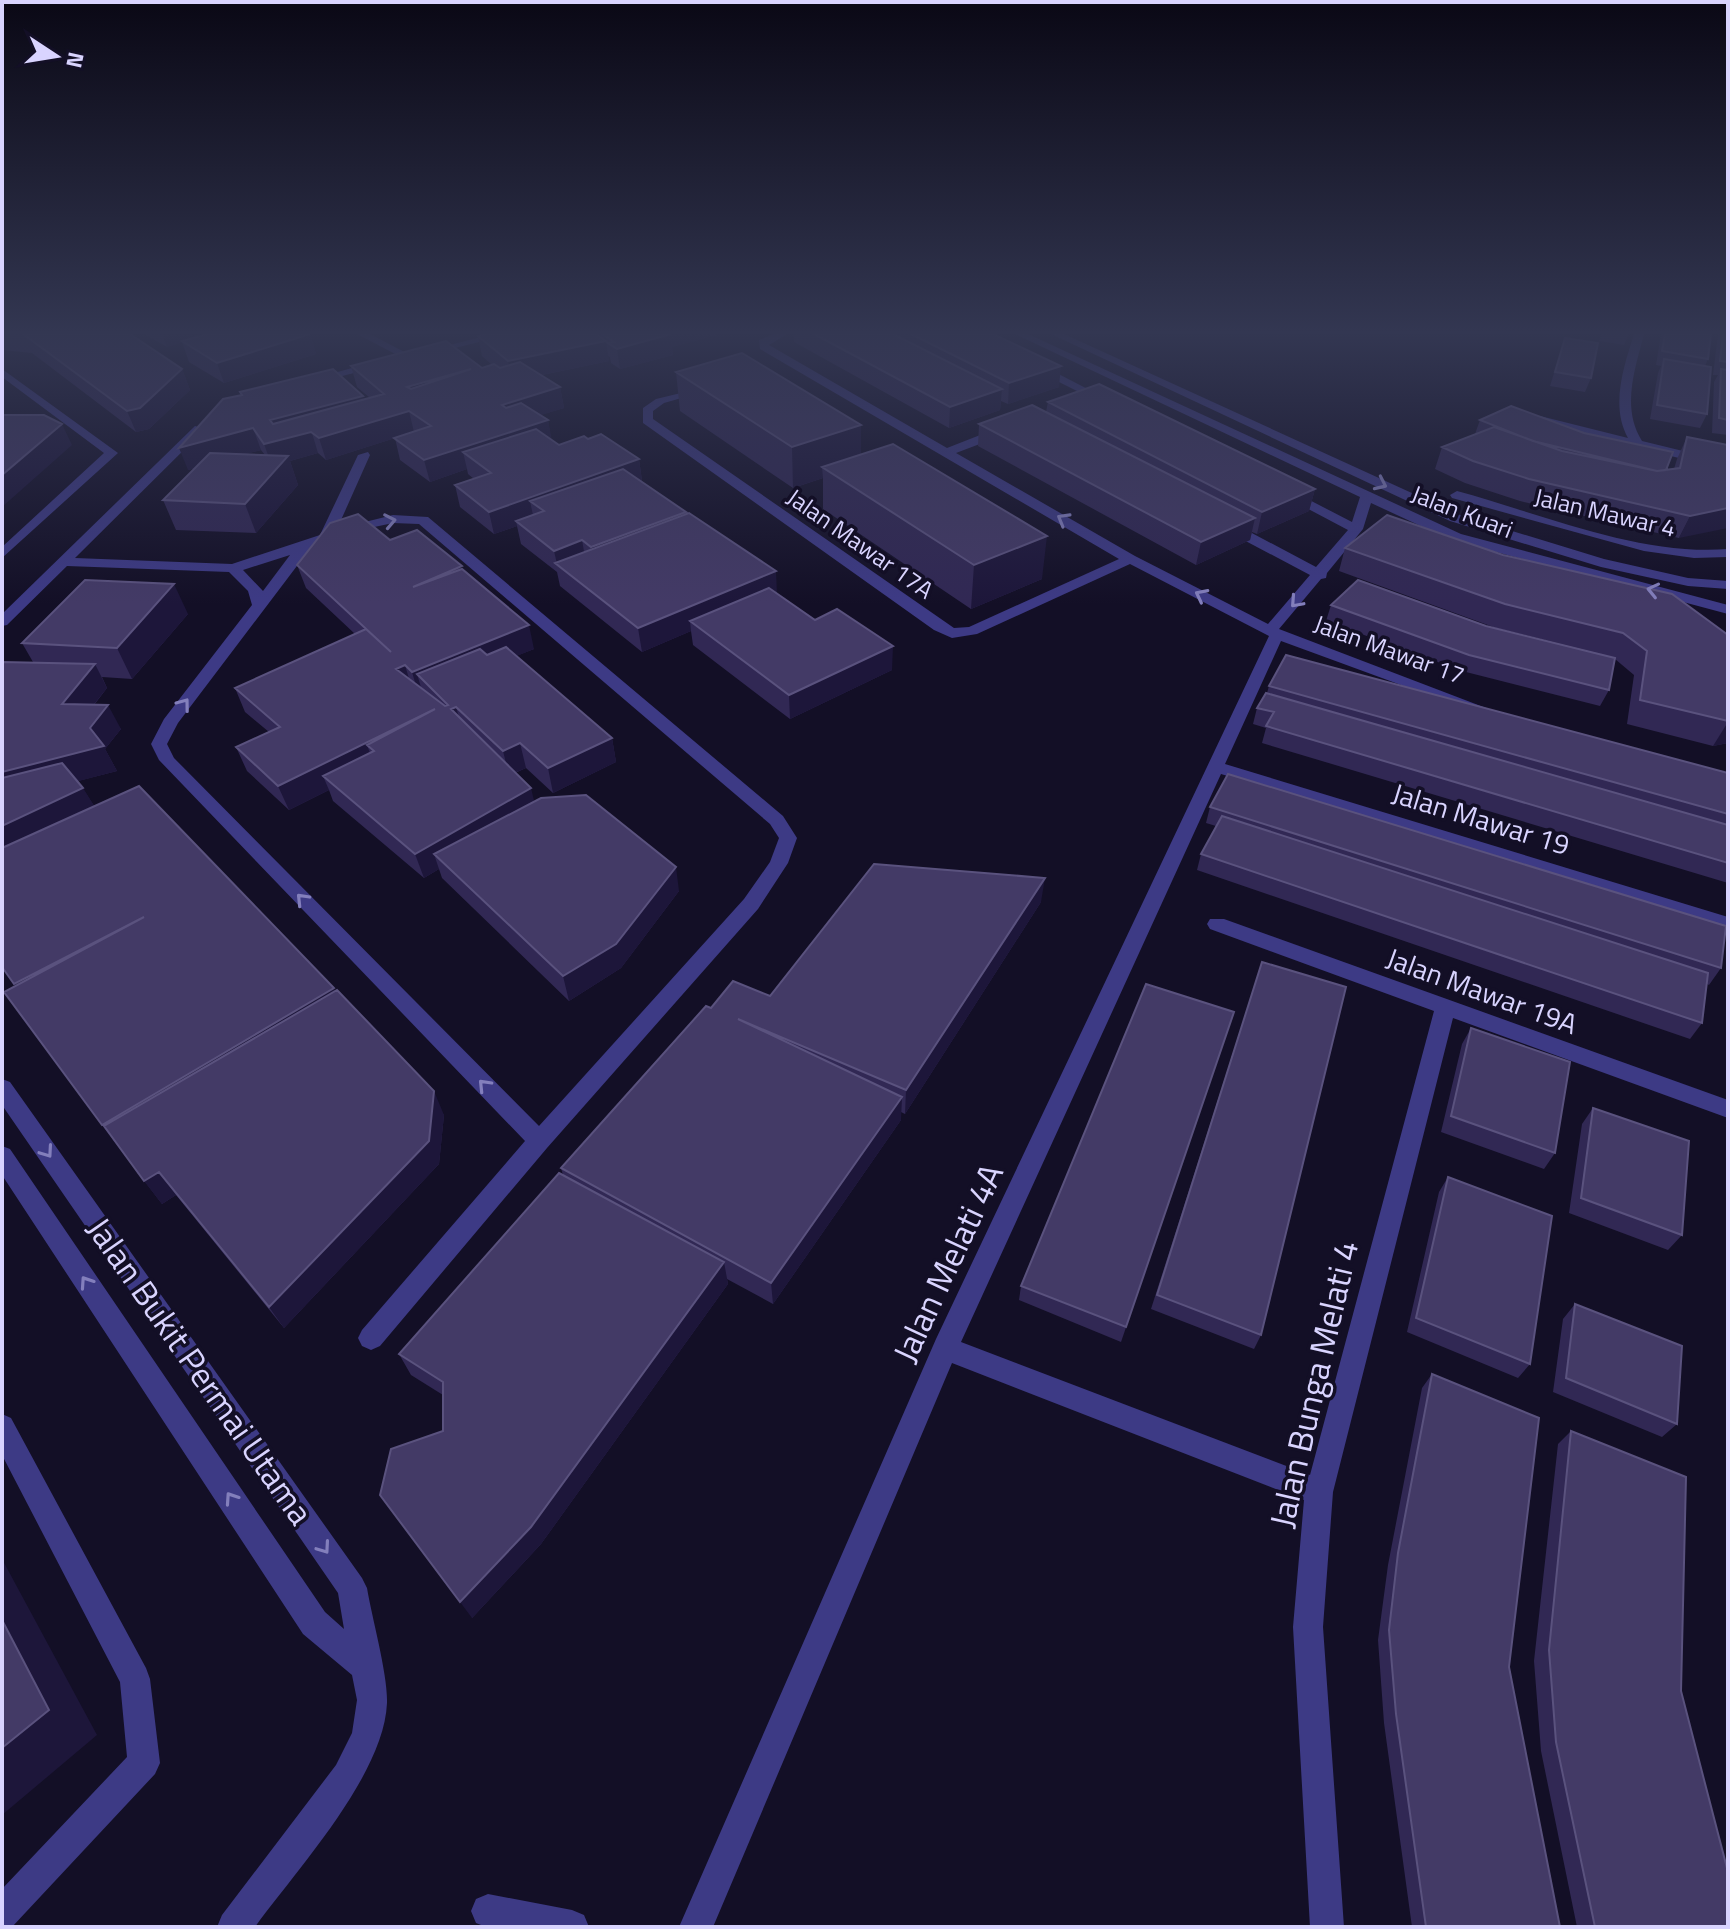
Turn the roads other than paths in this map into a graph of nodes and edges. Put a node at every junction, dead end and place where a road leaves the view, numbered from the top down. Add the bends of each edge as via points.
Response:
1 (73, 424) edge
2 (203, 424) edge
3 (653, 424) edge
4 (896, 424) edge
5 (1213, 424) edge
6 (1251, 424) edge
7 (1555, 424) edge
8 (1626, 424) edge
9 (1016, 426) edge
10 (1639, 446) junction
11 (947, 452) junction
12 (364, 455) edge
13 (1728, 466) edge
14 (1274, 487) edge
15 (1457, 495) dead end
16 (1367, 496) junction
17 (1474, 501) junction
18 (1210, 516) edge
19 (1455, 518) junction
20 (1418, 521) junction
21 (1387, 525) edge
22 (1364, 528) junction
23 (326, 537) junction
24 (1456, 537) junction
25 (304, 547) junction
26 (1728, 553) edge
27 (2, 554) edge
28 (1459, 556) edge
29 (1130, 559) junction
30 (65, 562) junction
31 (233, 568) junction
32 (1321, 575) junction
33 (1728, 585) edge
34 (259, 605) junction
35 (1728, 610) edge
36 (2, 622) edge
37 (1274, 632) junction
38 (1491, 712) edge
39 (1217, 767) junction
40 (1217, 924) dead end
41 (1728, 924) edge
42 (1445, 1008) junction
43 (2, 1088) edge
44 (1728, 1109) edge
45 (539, 1141) junction
46 (2, 1156) edge
47 (371, 1338) dead end
48 (945, 1348) junction
49 (2, 1427) edge
50 (1319, 1492) junction
51 (366, 1667) junction
52 (488, 1911) dead end
53 (2, 1914) edge
54 (234, 1927) edge
55 (572, 1927) edge
56 (696, 1927) edge
57 (1327, 1927) edge

1 - 27 street via 112,453
2 - 30 street
3 - 29 street, Jalan Mawar 17A via 952,633 972,631
4 - 11 street
5 - 16 street, Jalan Kuari
6 -> 19 street, Jalan Kuari
7 - 10 street
8 - 10 street
9 - 11 street
10 - 13 street
29 -> 11 street
12 - 23 street
14 - 22 street
15 - 17 street, Jalan Mawar 4
16 - 20 street, Jalan Kuari
16 - 22 street, Jalan Mawar 17
17 - 19 street
17 - 26 street, Jalan Mawar 4 via 1657,550
18 - 32 street
19 - 33 street, Jalan Kuari via 1601,563
20 - 21 street
20 - 24 street, Jalan Kuari
22 - 32 street, Jalan Mawar 17
23 - 25 street
23 -> 45 street via 397,519 423,520 777,820 788,838 779,863 751,904
24 - 28 street via 1452,549
35 -> 24 street, Jalan Kuari
25 - 31 street
25 - 34 street
37 -> 29 street
30 - 31 street
30 - 36 street
31 - 34 street via 255,590
32 -> 37 street, Jalan Mawar 17
45 -> 34 street via 167,760 159,744 170,722
37 - 38 street, Jalan Mawar 17
37 - 39 street, Jalan Melati 4A
39 - 41 street, Jalan Mawar 19
39 - 48 street, Jalan Melati 4A
40 - 42 street, Jalan Mawar 19A
42 - 44 street, Jalan Mawar 19A
42 - 50 street, Jalan Bunga Melati 4
43 -> 51 street, Jalan Bukit Permai Utama via 352,1588
45 - 47 street
51 -> 46 street, Jalan Bukit Permai Utama via 314,1623
48 - 50 street
48 - 56 street, Jalan Melati 4A
49 - 53 street via 135,1679 144,1763
50 - 57 street, Jalan Bunga Melati 4 via 1308,1627
51 - 54 street, Jalan Bukit Permai Utama via 372,1700 367,1736 347,1776
52 - 55 street

